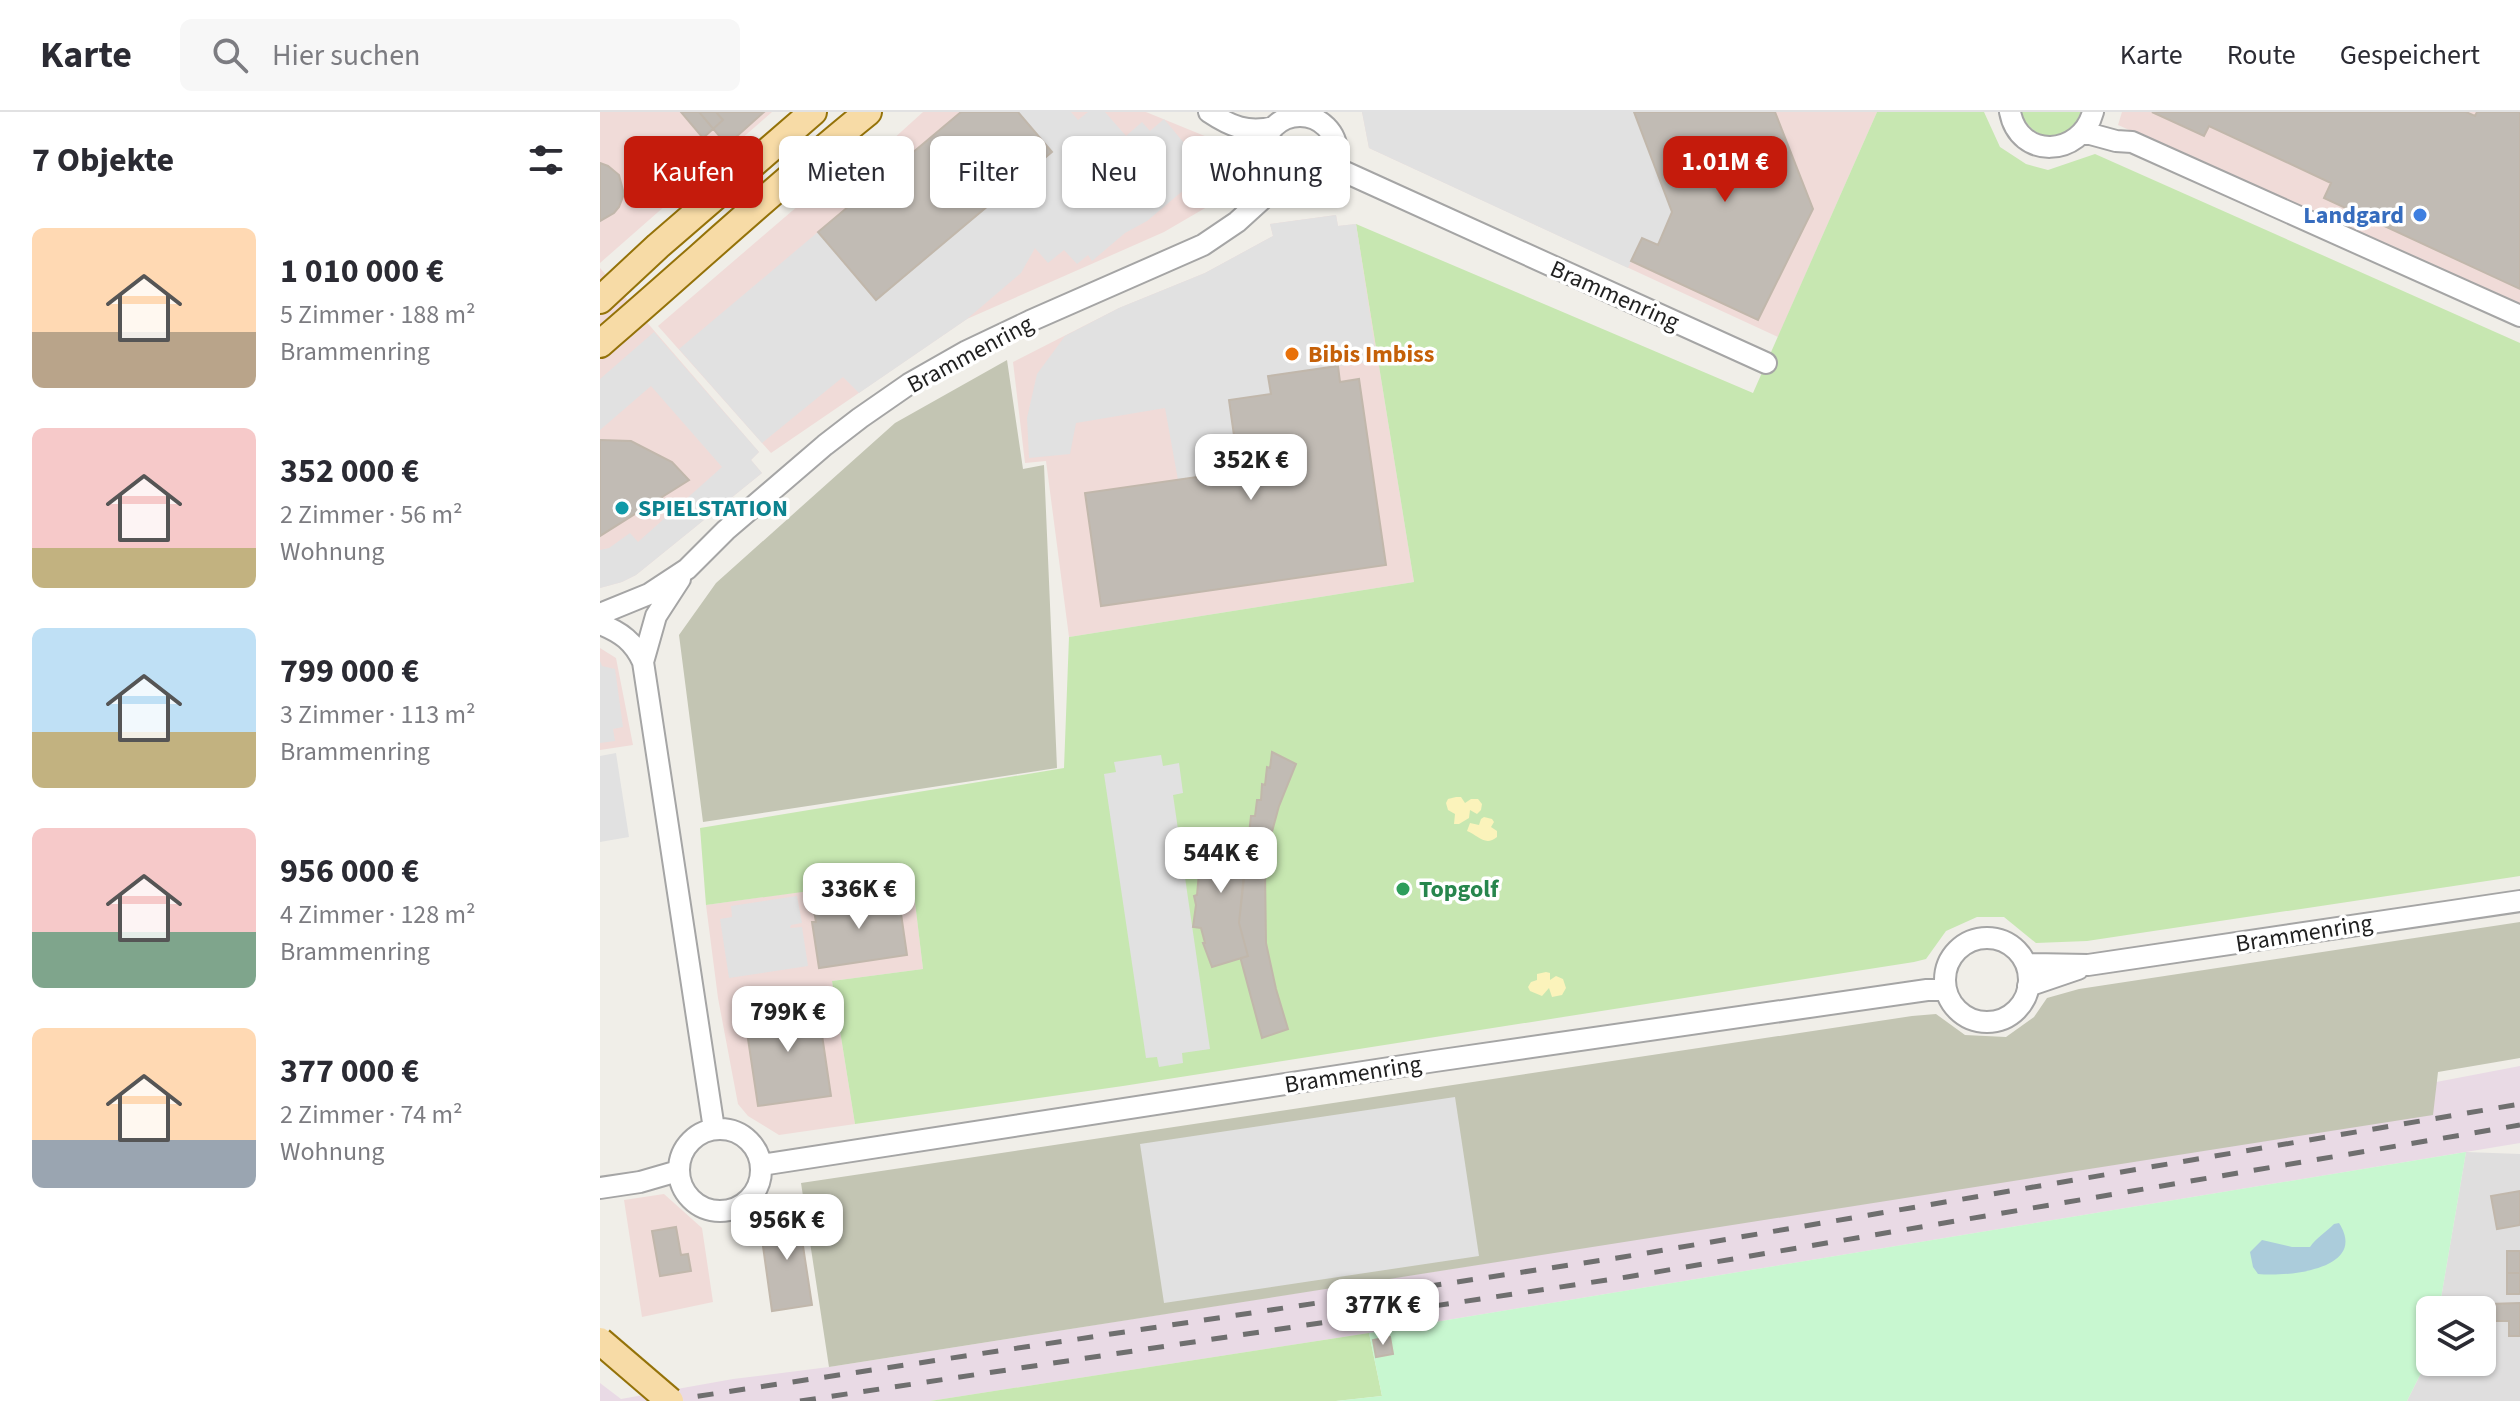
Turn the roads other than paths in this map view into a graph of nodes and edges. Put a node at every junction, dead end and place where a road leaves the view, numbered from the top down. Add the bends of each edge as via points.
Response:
1 (813, 112) edge
2 (868, 112) edge
3 (1209, 112) edge
4 (1337, 112) edge
5 (2010, 112) edge
6 (2093, 112) edge
7 (1312, 115) edge
8 (1274, 127) junction
9 (2083, 132) junction
10 (1331, 133) junction
11 (1268, 136) edge
12 (1332, 136) edge
13 (2132, 142) junction
14 (1350, 174) edge
15 (1252, 208) edge
16 (600, 300) edge
17 (2520, 316) edge
18 (600, 344) edge
19 (1766, 363) dead end
20 (687, 569) junction
21 (600, 614) edge
22 (600, 624) edge
23 (643, 662) junction
24 (2520, 901) edge
25 (2026, 964) junction
26 (2088, 965) junction
27 (2028, 986) junction
28 (1946, 990) junction
29 (714, 1129) junction
30 (761, 1165) junction
31 (678, 1171) junction
32 (600, 1188) edge
33 (600, 1341) edge
34 (670, 1401) edge

1 - 16 main road
2 - 18 main road
3 - 8 street via 1247,131
4 - 10 street
5 - 9 street via 2016,130 2040,146 2060,146
6 - 9 street
6 - 13 street
7 - 8 street via 1289,118
7 - 10 street
8 - 11 street
9 - 13 street
10 - 12 street
13 - 17 street
14 - 19 street, Brammenring
15 - 20 street, Brammenring via 1203,245 1018,326 909,384 791,473
20 - 21 street, Brammenring via 649,594
20 - 23 street, Brammenring via 656,616
22 - 23 street via 627,639
23 - 29 street, Brammenring
24 - 26 street, Brammenring
25 - 26 street, Brammenring
25 - 27 street
25 - 28 street via 2002,941 1976,940 1951,959
26 - 27 street, Brammenring
27 - 28 street via 2013,1013 1985,1022 1958,1011
28 - 30 street, Brammenring
29 - 30 street via 743,1137
29 - 31 street via 686,1146
30 - 31 street via 751,1195 727,1211 693,1201
31 - 32 street
33 - 34 main road, bridge

